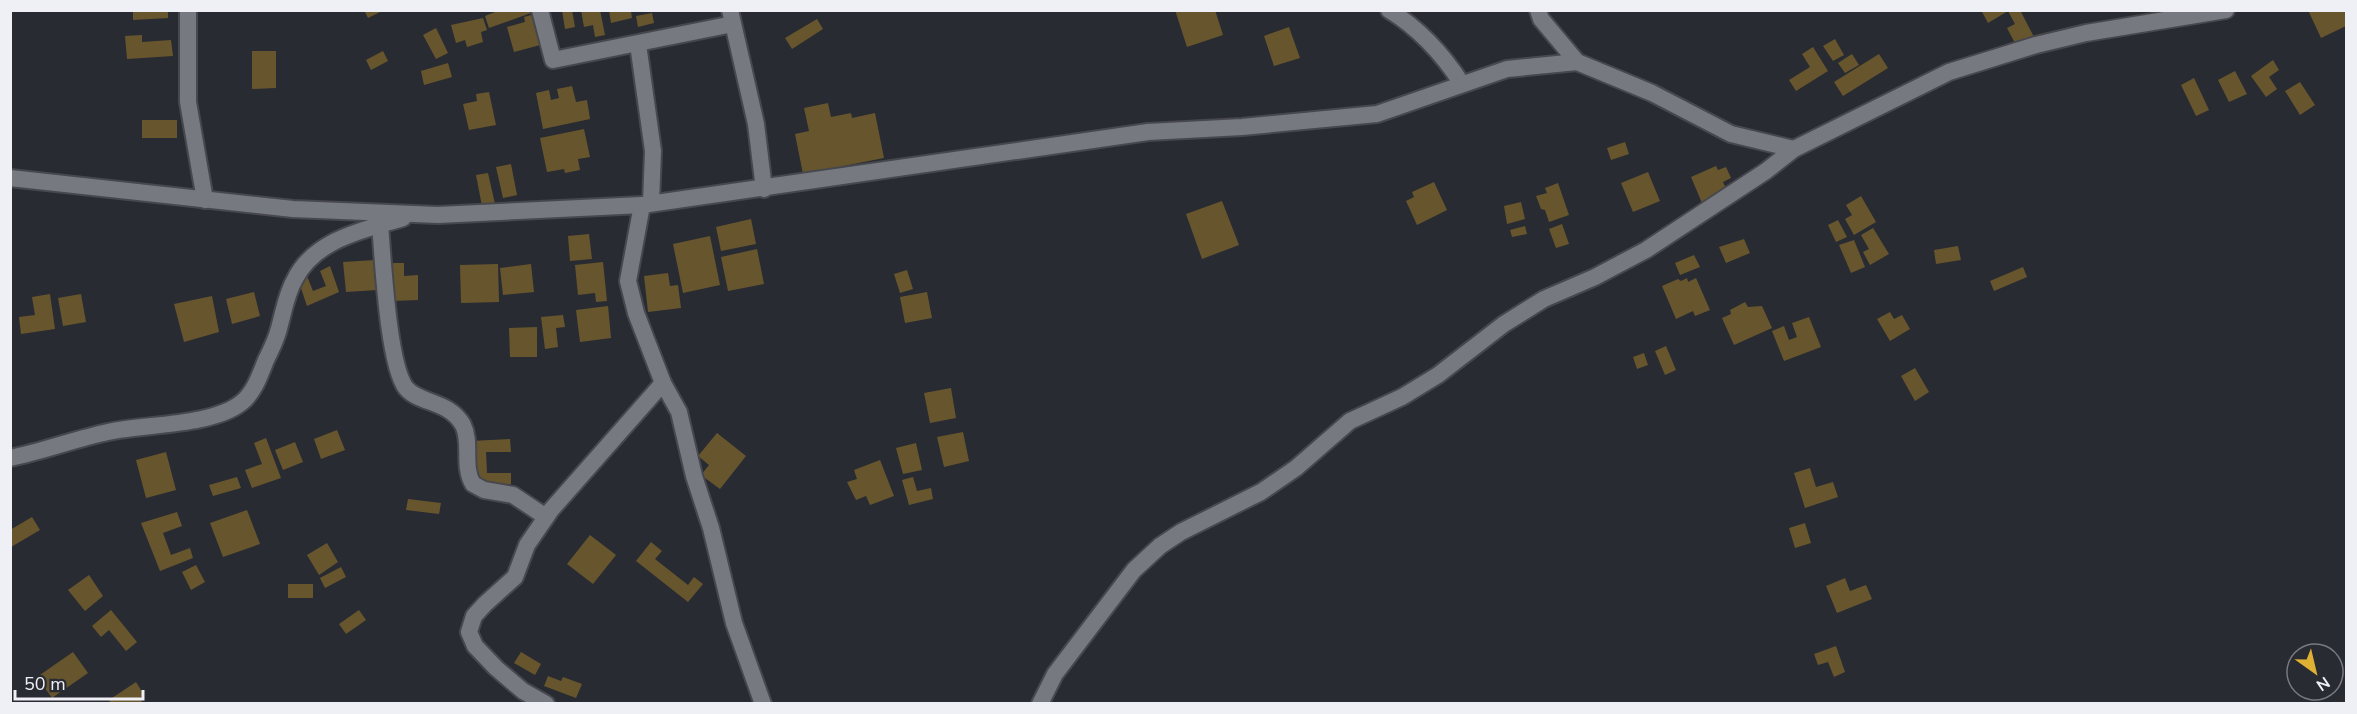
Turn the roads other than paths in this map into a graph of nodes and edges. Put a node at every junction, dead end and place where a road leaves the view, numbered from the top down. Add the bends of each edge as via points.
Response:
1 (188, 10) edge
2 (540, 10) edge
3 (1389, 10) edge
4 (1538, 10) edge
5 (2226, 10) edge
6 (731, 17) edge
7 (2136, 18) edge
8 (638, 44) junction
9 (1576, 62) junction
10 (1462, 84) junction
11 (1794, 149) junction
12 (10, 178) edge
13 (764, 189) junction
14 (205, 200) junction
15 (646, 204) junction
16 (414, 214) junction
17 (380, 225) junction
18 (663, 383) junction
19 (10, 458) edge
20 (546, 517) junction
21 (546, 704) edge
22 (763, 704) edge
23 (1040, 704) edge

1 - 14 street via 188,102
2 - 8 street via 553,60
3 - 10 street via 1409,22 1436,48
4 - 9 street
5 - 7 street
6 - 8 street
6 - 13 street via 756,124
7 - 11 street via 1948,72
8 - 15 street via 653,151
9 - 10 street via 1507,69
9 - 11 street via 1652,93 1731,134
10 - 13 street via 1377,114 1148,132
11 - 23 street via 1646,250 1544,299 1438,375 1350,421 1296,468 1261,492 1160,546 1121,587 1055,674
12 - 14 street
13 - 15 street
14 - 16 street via 293,209
15 - 16 street
15 - 18 street via 628,281
16 - 17 street
17 - 19 street via 324,247 306,262 294,279 277,336 257,381 232,409 207,417 109,432
17 - 20 street via 393,350 400,379 411,393 442,406 460,422 473,484 513,495
18 - 20 street
18 - 22 street via 679,412 734,623
20 - 21 street via 527,545 515,577 474,616 470,632 475,646 496,668

